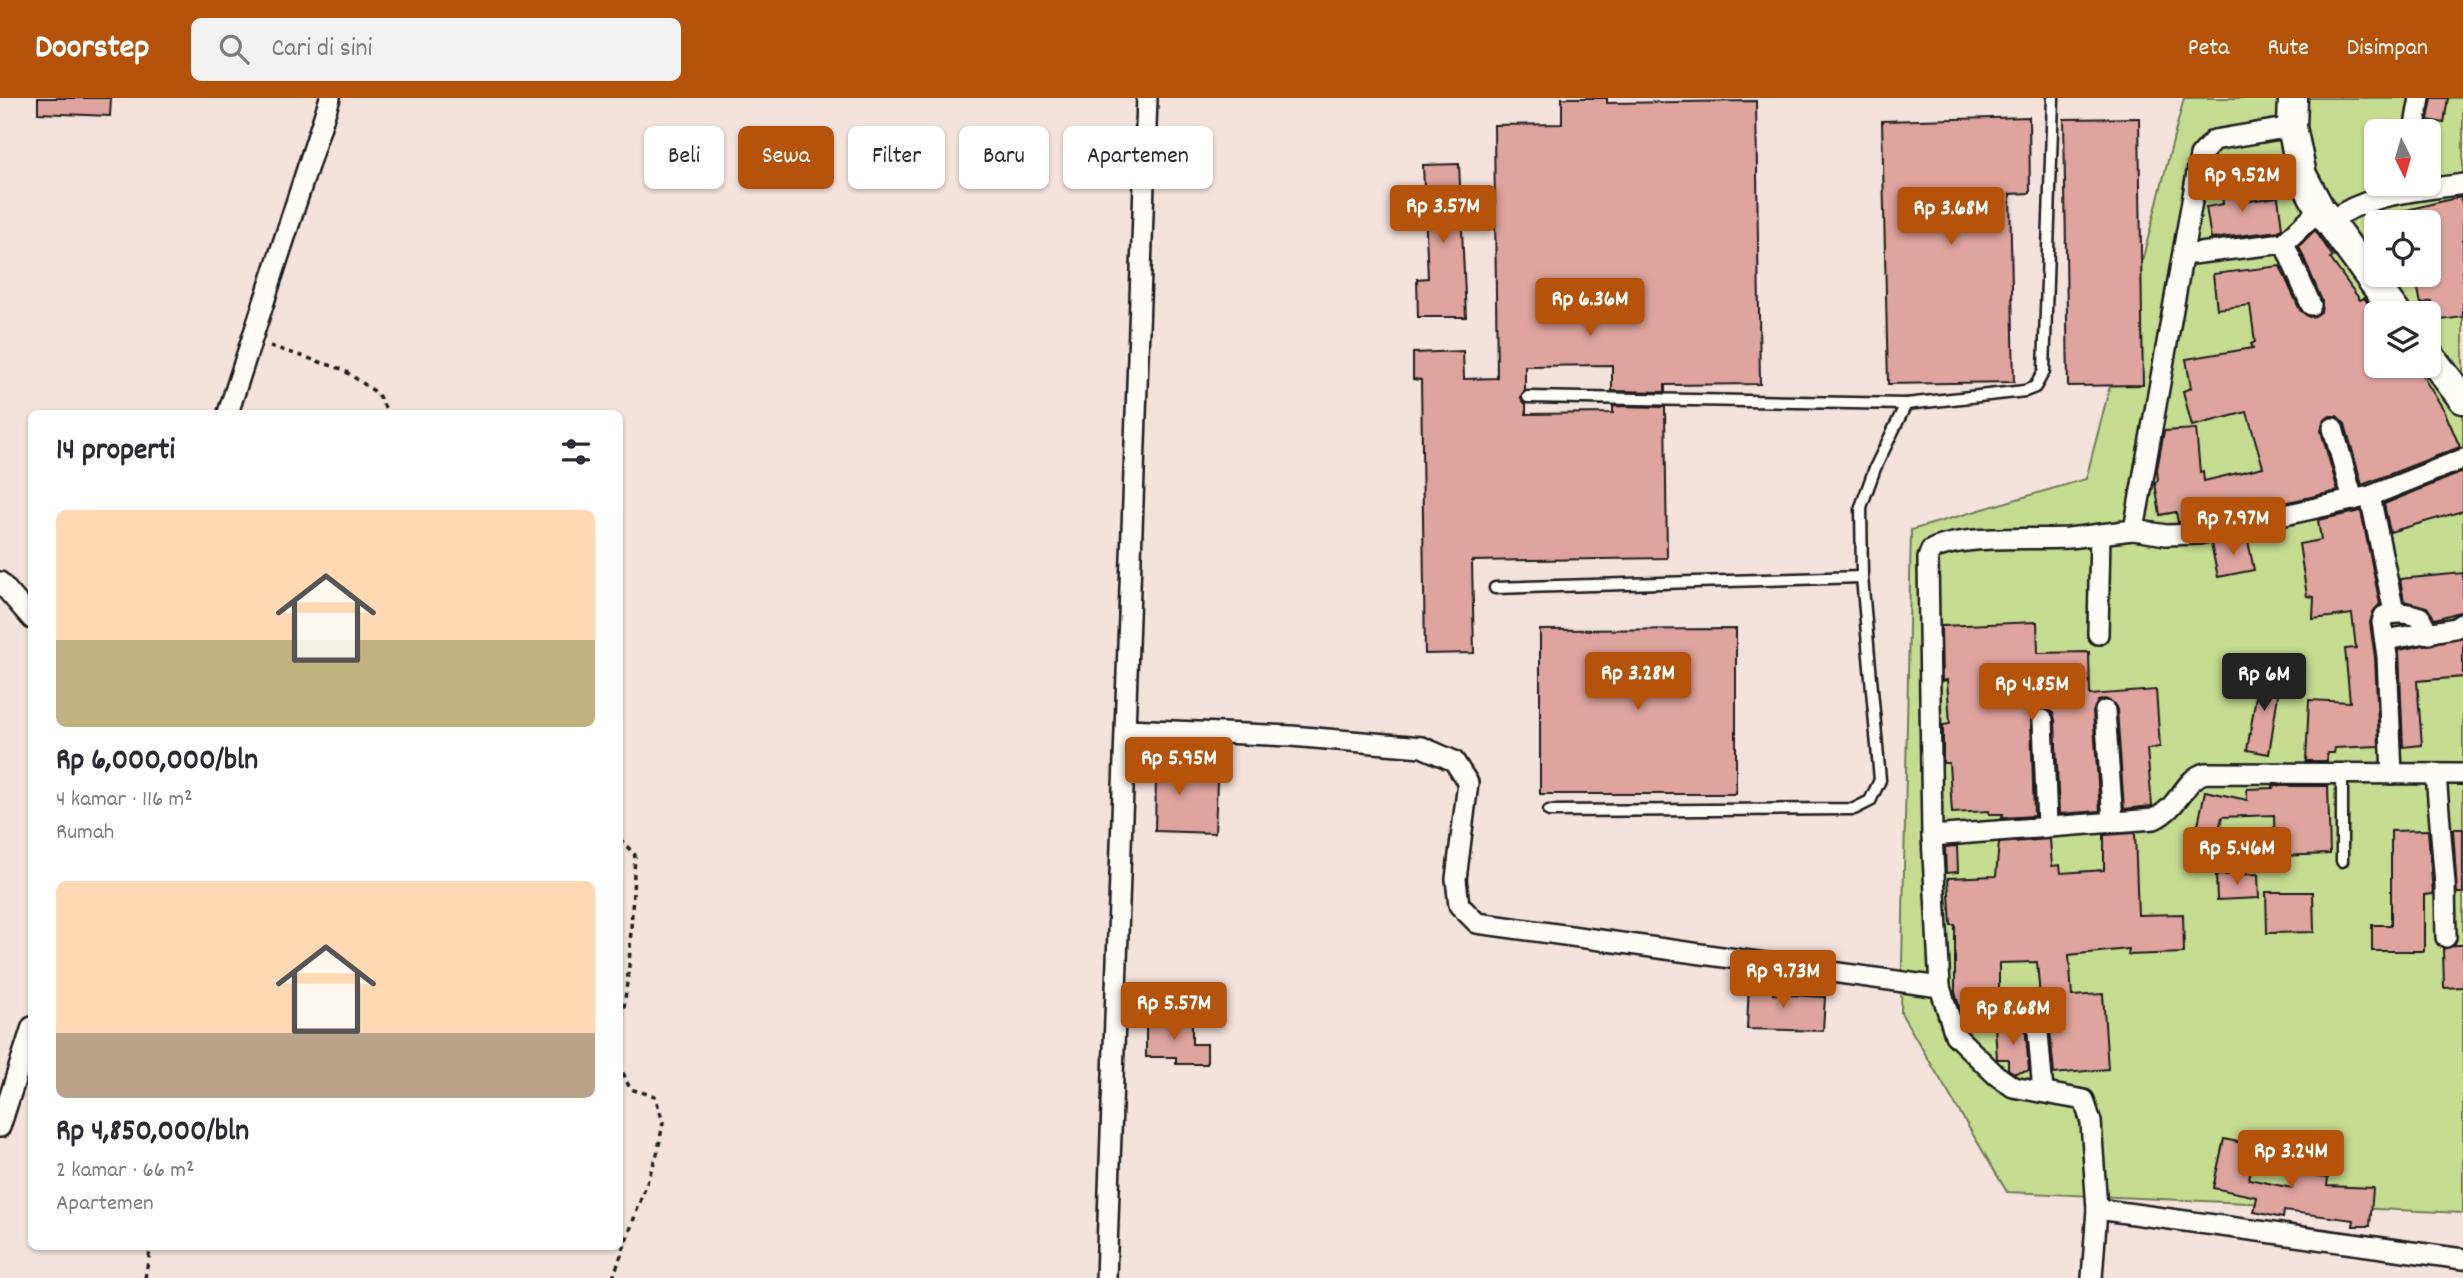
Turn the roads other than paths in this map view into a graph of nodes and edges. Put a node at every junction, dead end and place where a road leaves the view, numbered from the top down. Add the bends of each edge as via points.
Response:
1 (330, 98) edge
2 (1147, 98) edge
3 (2053, 98) edge
4 (2292, 98) edge
5 (2420, 98) edge
6 (2416, 119) edge
7 (2292, 127) junction
8 (2463, 184) edge
9 (2441, 185) edge
10 (2381, 196) edge
11 (2325, 216) junction
12 (2284, 243) junction
13 (2183, 255) junction
14 (2387, 301) edge
15 (2311, 305) dead end
16 (2441, 369) edge
17 (2460, 391) edge
18 (1528, 397) dead end
19 (1906, 404) junction
20 (229, 410) edge
21 (2333, 428) dead end
22 (2463, 459) edge
23 (2361, 498) junction
24 (2134, 530) junction
25 (2100, 534) junction
26 (1862, 576) junction
27 (0, 582) edge
28 (1495, 587) dead end
29 (2394, 612) junction
30 (28, 614) edge
31 (2463, 623) edge
32 (2098, 634) dead end
33 (2429, 634) junction
34 (2385, 640) junction
35 (2105, 711) dead end
36 (2043, 720) dead end
37 (1127, 729) junction
38 (2342, 773) junction
39 (2392, 774) junction
40 (2463, 774) edge
41 (2435, 775) junction
42 (1549, 811) dead end
43 (2113, 821) junction
44 (2047, 825) junction
45 (1931, 836) junction
46 (2342, 861) dead end
47 (2446, 937) dead end
48 (1940, 987) junction
49 (2038, 1020) dead end
50 (28, 1040) edge
51 (2043, 1092) junction
52 (0, 1127) edge
53 (2097, 1209) junction
54 (2463, 1259) edge
55 (1106, 1278) edge
56 (2092, 1278) edge

1 - 20 street
2 - 37 street
3 - 19 lane via 2041,379 2025,391
4 - 7 main road
5 - 6 street
7 - 11 main road via 2302,175
7 - 13 street via 2214,139 2206,147 2200,156
8 - 9 street
10 - 11 street
11 - 12 street
11 - 14 main road
12 - 13 street
12 - 15 street
13 - 24 street
16 - 17 main road
18 - 19 lane
19 - 26 lane via 1861,507
21 - 23 street
22 - 23 street
23 - 24 street via 2199,534
23 - 29 street
24 - 25 street
25 - 32 street
25 - 45 street via 1977,541 1931,550 1926,567
26 - 28 lane
26 - 42 lane via 1880,780 1870,801 1854,809
27 - 30 street
29 - 33 street via 2420,617
29 - 34 street via 2382,622
31 - 33 street
33 - 34 street
34 - 39 street
35 - 43 street
36 - 44 street
37 - 48 street via 1422,747 1454,761 1468,783 1456,879 1459,905 1477,923
37 - 55 street
38 - 39 street
38 - 43 street via 2205,773 2190,782 2167,813 2154,819
38 - 46 lane
39 - 41 street
40 - 41 street
41 - 47 street
43 - 44 street
44 - 45 street
45 - 48 street
48 - 51 street via 1955,1035 2012,1087
49 - 51 street
50 - 52 street
51 - 53 street via 2076,1097 2087,1106
53 - 54 street
53 - 56 street

